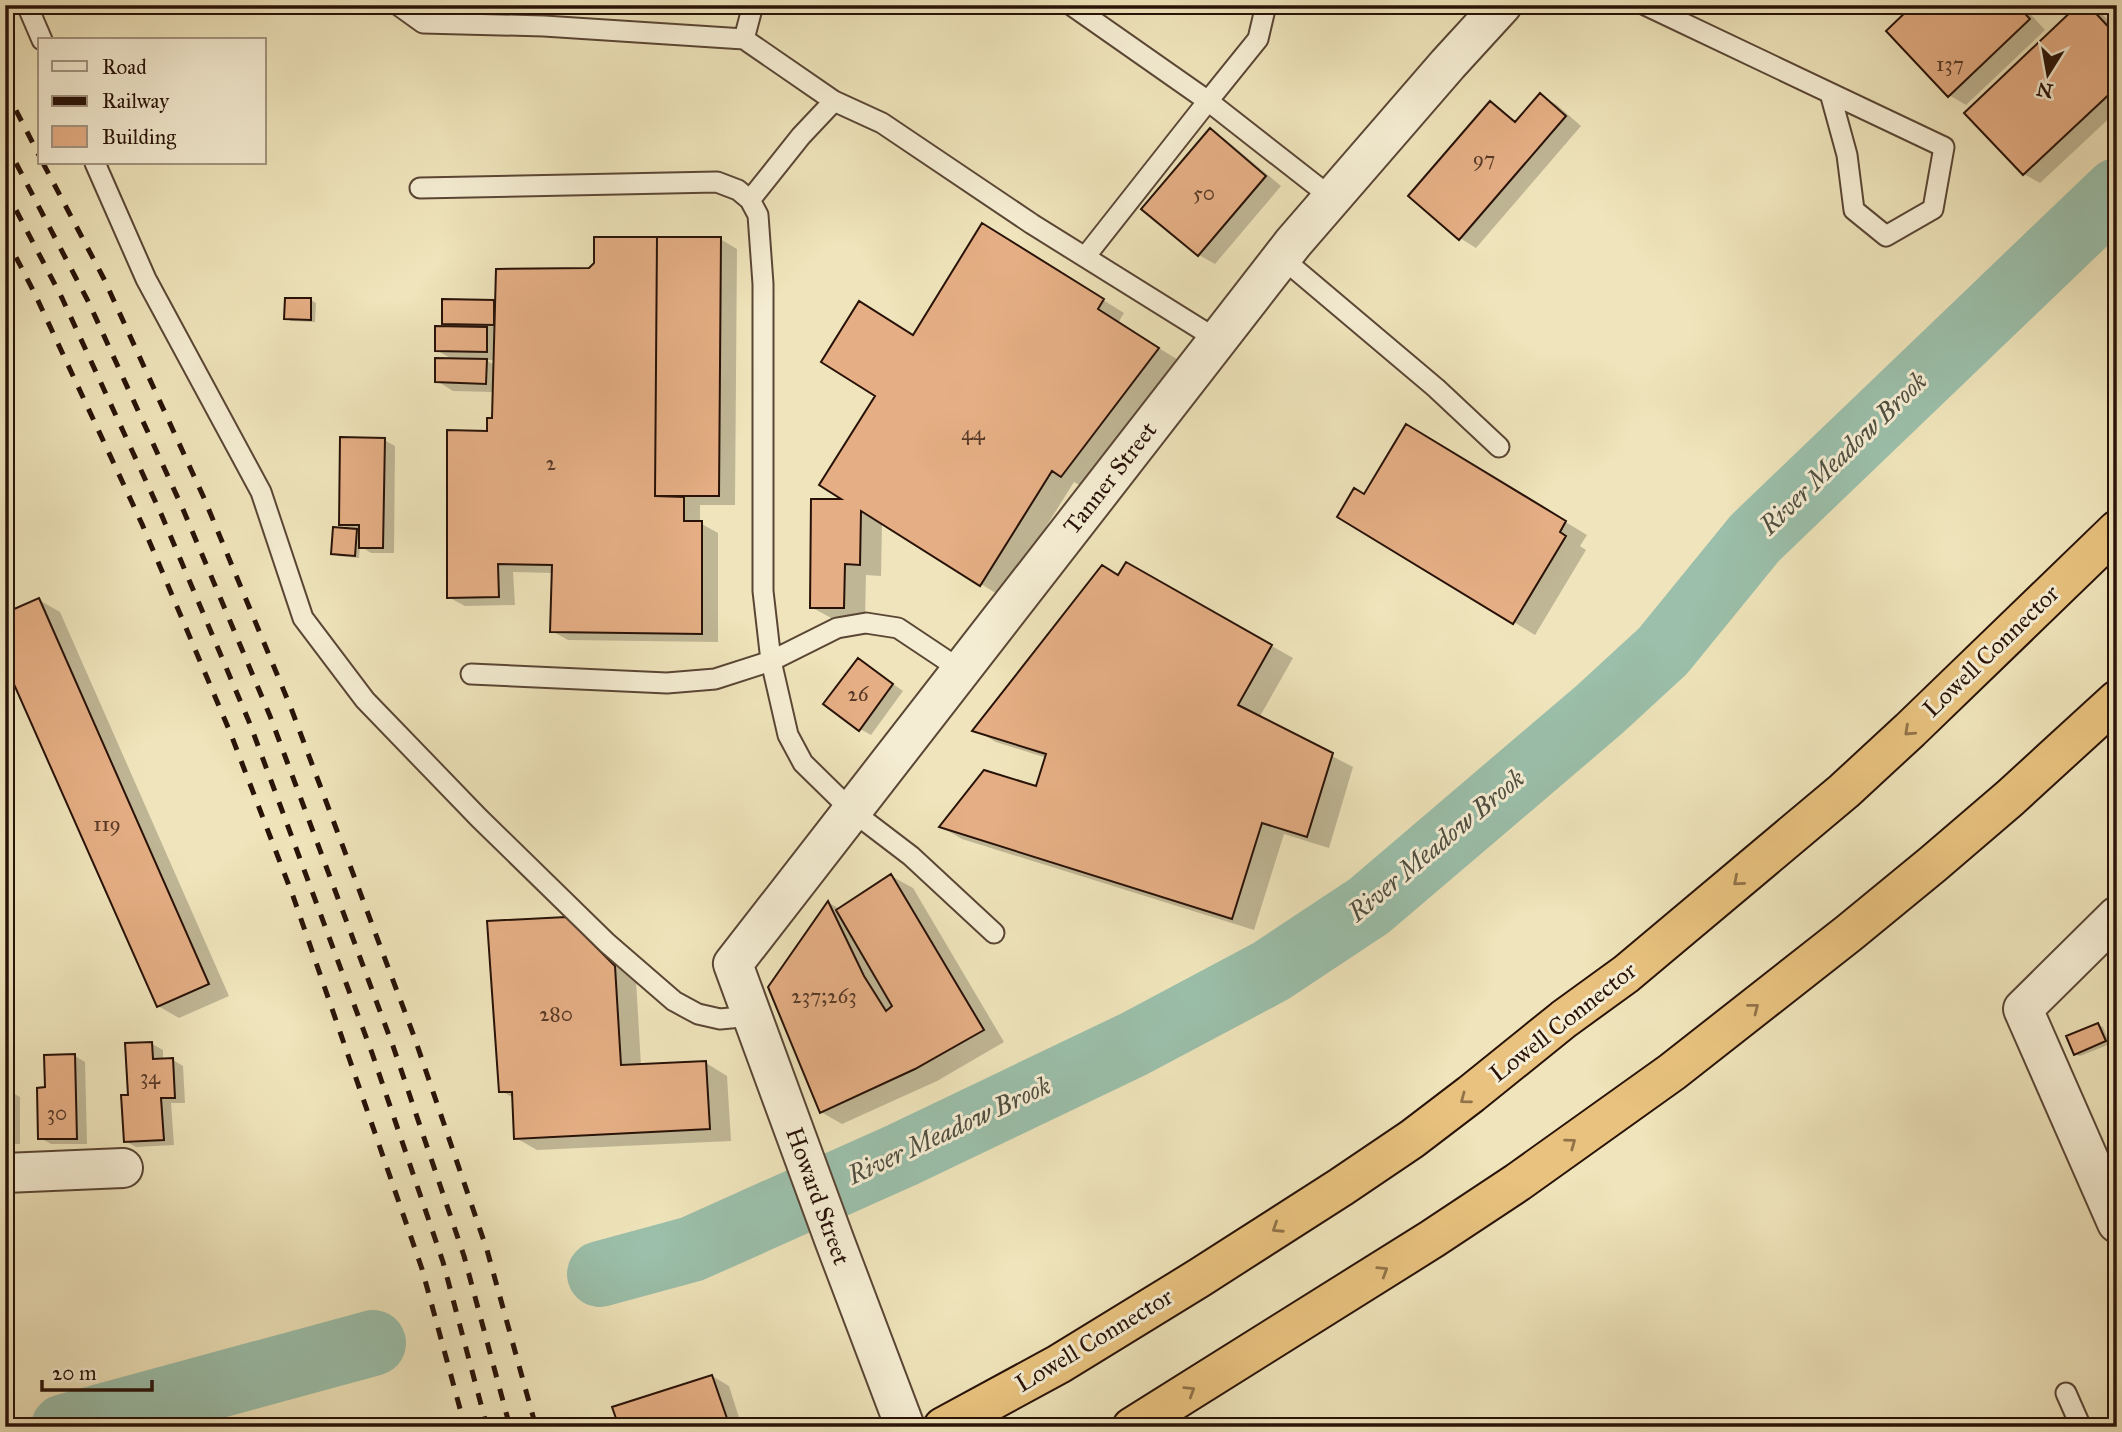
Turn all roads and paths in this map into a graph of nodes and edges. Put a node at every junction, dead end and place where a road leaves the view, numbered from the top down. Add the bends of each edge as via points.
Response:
1 (27, 5) edge
2 (398, 5) edge
3 (753, 5) edge
4 (1070, 5) edge
5 (1266, 5) edge
6 (1502, 5) edge
7 (1645, 5) edge
8 (41, 38) edge
9 (744, 39) junction
10 (1830, 93) junction
11 (834, 101) junction
12 (1208, 101) junction
13 (95, 164) edge
14 (420, 188) dead end
15 (1332, 198) junction
16 (750, 200) junction
17 (1085, 257) junction
18 (1282, 258) junction
19 (1217, 340) junction
20 (1499, 447) dead end
21 (2117, 530) edge
22 (771, 661) junction
23 (961, 670) junction
24 (471, 674) dead end
25 (2117, 701) edge
26 (852, 810) junction
27 (2117, 916) edge
28 (994, 933) dead end
29 (733, 964) joint
30 (752, 1016) junction
31 (124, 1168) dead end
32 (5, 1173) edge
33 (2117, 1223) edge
34 (2066, 1392) dead end
35 (959, 1418) edge
36 (905, 1427) edge
37 (1132, 1427) edge
38 (2081, 1427) edge

1 - 8 lane
2 - 9 lane via 423,23
3 - 9 lane
4 - 12 lane
5 - 12 lane via 1258,39
6 - 15 street, Tanner Street
7 - 10 lane
9 - 11 lane
10 - 10 lane via 1944,147 1933,209 1886,236 1854,210 1847,155
11 - 16 lane
11 - 17 lane via 882,123
12 - 15 lane
12 - 17 lane
13 - 30 lane via 146,279 261,492 303,618 365,700 478,818 674,1001 698,1014
14 - 16 lane via 717,182
15 - 18 street, Tanner Street
16 - 22 lane via 758,215 763,284 763,591
17 - 19 lane
18 - 19 street, Tanner Street
18 - 20 lane
19 - 23 street, Tanner Street
21 -> 35 highway, Lowell Connector via 1844,791 1626,974 1471,1094 1412,1139 1199,1278 1059,1364
22 - 23 lane via 837,628 866,623 898,628
22 - 24 lane via 715,679 667,683
22 - 26 lane via 788,735 803,763
23 - 26 street, Tanner Street
37 -> 25 highway via 1432,1240 1672,1072 1933,864
26 - 28 lane via 911,856
26 - 29 street, Tanner Street
27 - 33 street via 2024,1009
29 - 30 street, Howard Street
30 - 36 street, Howard Street
31 - 32 street
34 - 38 lane

